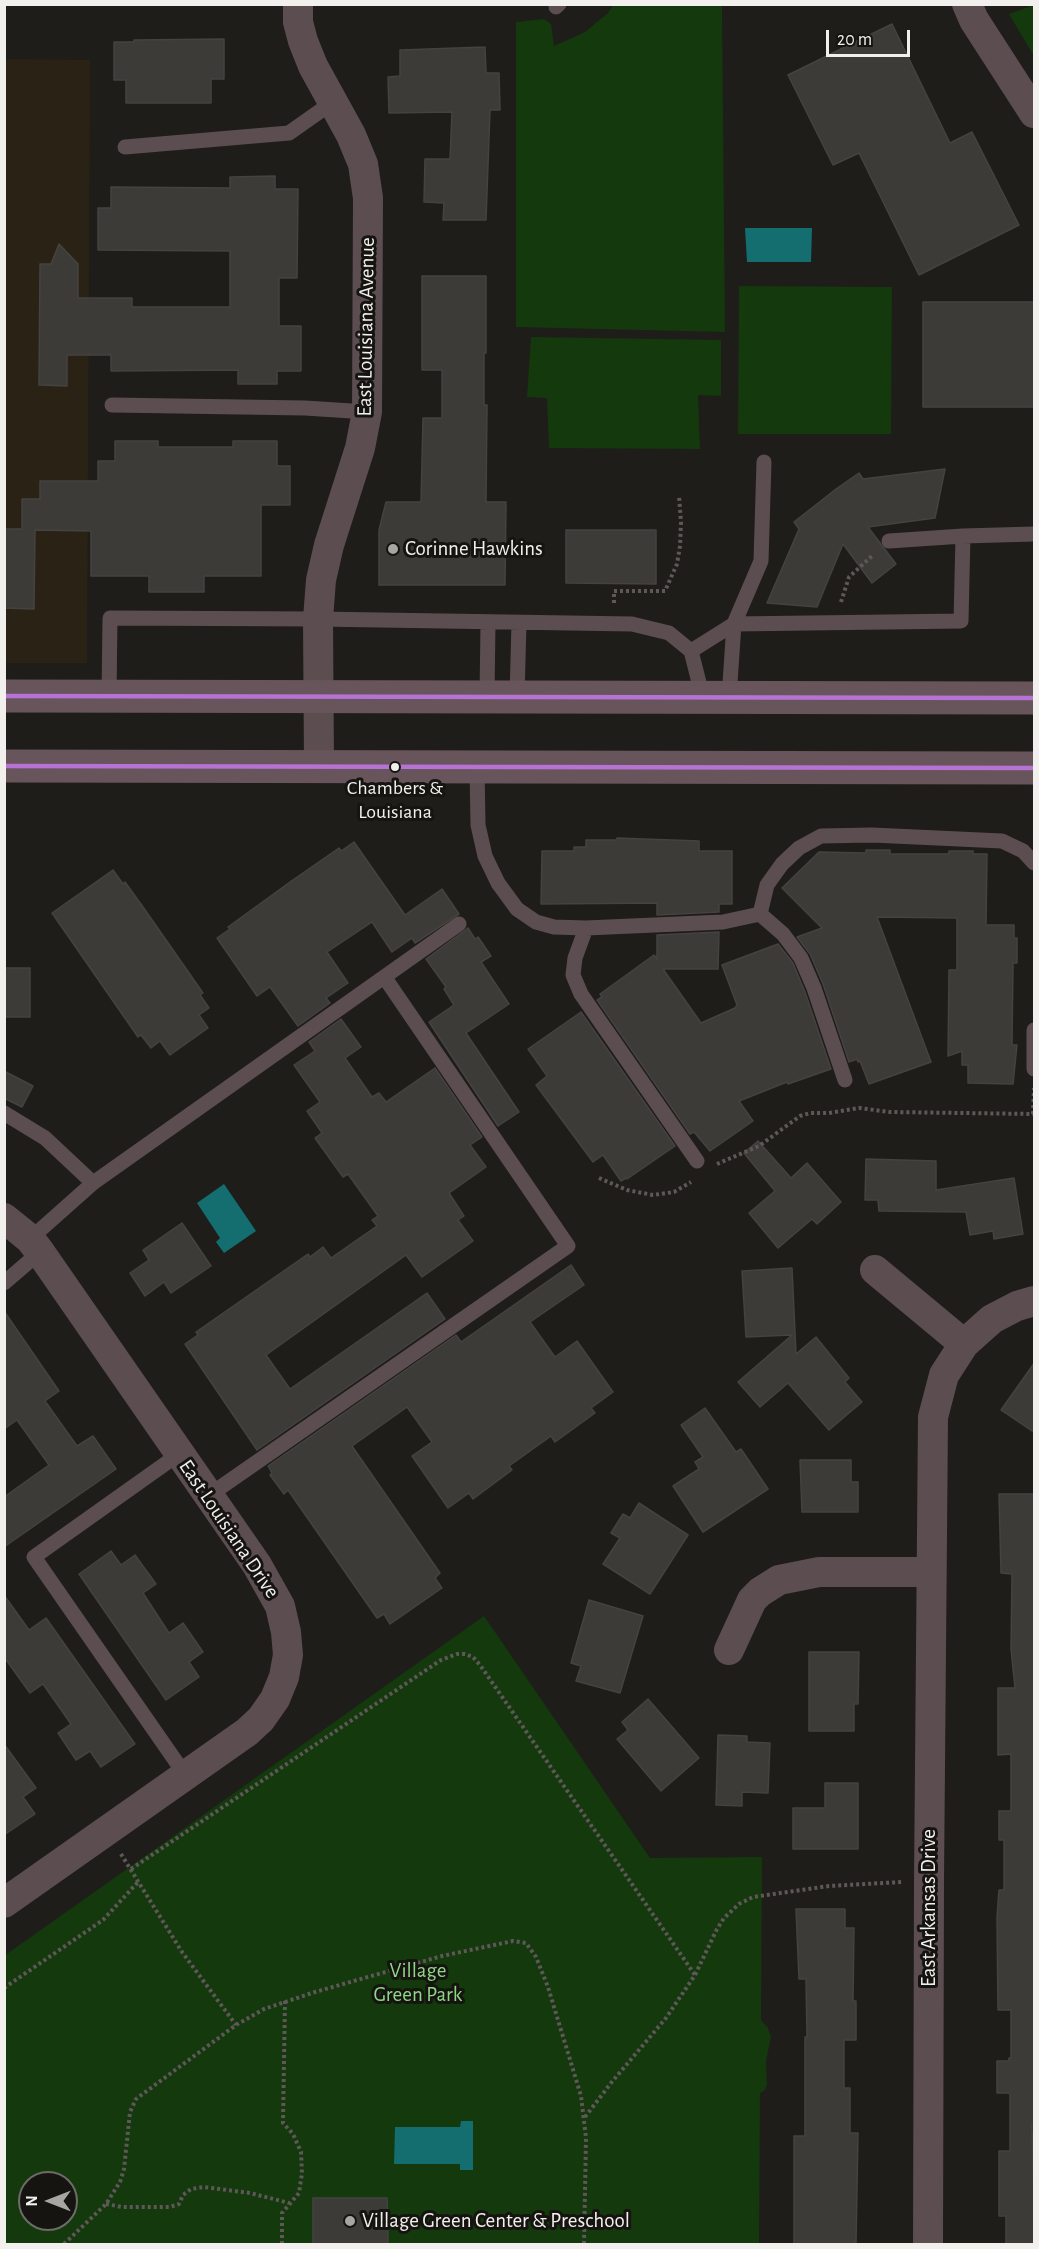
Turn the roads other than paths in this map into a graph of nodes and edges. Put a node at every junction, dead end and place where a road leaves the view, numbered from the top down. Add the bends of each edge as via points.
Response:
1 (298, 4) edge
2 (967, 4) edge
3 (333, 102) junction
4 (1035, 113) edge
5 (125, 147) dead end
6 (112, 405) dead end
7 (367, 412) junction
8 (764, 462) dead end
9 (1035, 534) edge
10 (963, 536) junction
11 (889, 541) road end
12 (318, 619) junction
13 (488, 623) junction
14 (519, 623) junction
15 (734, 624) junction
16 (690, 651) junction
17 (4, 696) edge
18 (109, 697) junction
19 (319, 697) junction
20 (502, 697) junction
21 (716, 698) junction
22 (1035, 698) edge
23 (4, 766) edge
24 (319, 766) junction
25 (477, 767) junction
26 (1035, 768) edge
27 (1035, 863) edge
28 (760, 914) junction
29 (459, 924) dead end
30 (586, 928) junction
31 (385, 978) junction
32 (1035, 1030) edge
33 (1034, 1069) edge
34 (845, 1080) dead end
35 (4, 1113) edge
36 (702, 1169) road end
37 (93, 1183) junction
38 (4, 1218) edge
39 (35, 1245) junction
40 (875, 1269) dead end
41 (4, 1282) edge
42 (1035, 1301) edge
43 (964, 1344) junction
44 (179, 1454) junction
45 (208, 1496) junction
46 (930, 1572) junction
47 (729, 1650) dead end
48 (186, 1776) junction
49 (6, 1899) edge
50 (928, 2244) edge

1 - 3 street, East Louisiana Avenue via 303,41
2 - 4 street
3 - 5 lane via 289,133
3 - 7 street, East Louisiana Avenue via 363,164 368,198
6 - 7 lane
7 - 12 street, East Louisiana Avenue via 360,448 323,568
8 - 15 lane via 761,561
9 - 10 lane
10 - 11 lane
10 - 15 lane via 961,621
12 - 13 lane
12 - 18 lane via 110,618
12 - 19 street, East Louisiana Avenue
13 - 14 lane
13 - 20 lane
14 - 16 lane via 632,624 669,633
14 - 20 lane
15 - 16 lane
15 - 21 lane
16 - 21 lane
17 - 18 main road
18 - 19 main road
19 - 20 main road
19 - 24 street, East Louisiana Avenue
20 - 21 main road
21 - 22 main road
23 - 24 main road
24 - 25 main road
25 - 26 main road
25 - 30 lane via 478,825 485,856 498,883 517,909 536,922
27 - 28 lane via 1023,851 1002,841 820,836 782,864 767,885
28 - 30 lane via 723,922
28 - 34 lane via 783,934 801,958
29 - 31 lane
30 - 36 lane via 573,975 581,994
31 - 37 lane
31 - 45 lane via 568,1246
32 - 33 lane
35 - 37 lane via 45,1138
37 - 39 lane
38 - 39 street, East Louisiana Drive
39 - 41 lane
39 - 44 street, East Louisiana Drive
40 - 43 street
42 - 43 street, East Arkansas Drive via 992,1319
43 - 46 street, East Arkansas Drive via 944,1375 935,1406
44 - 45 street, East Louisiana Drive
44 - 48 lane via 34,1557
45 - 48 street, East Louisiana Drive via 275,1597 285,1624 288,1656 280,1690 261,1719
46 - 47 street via 819,1572 779,1580 752,1600
46 - 50 street, East Arkansas Drive
48 - 49 street, East Louisiana Drive

